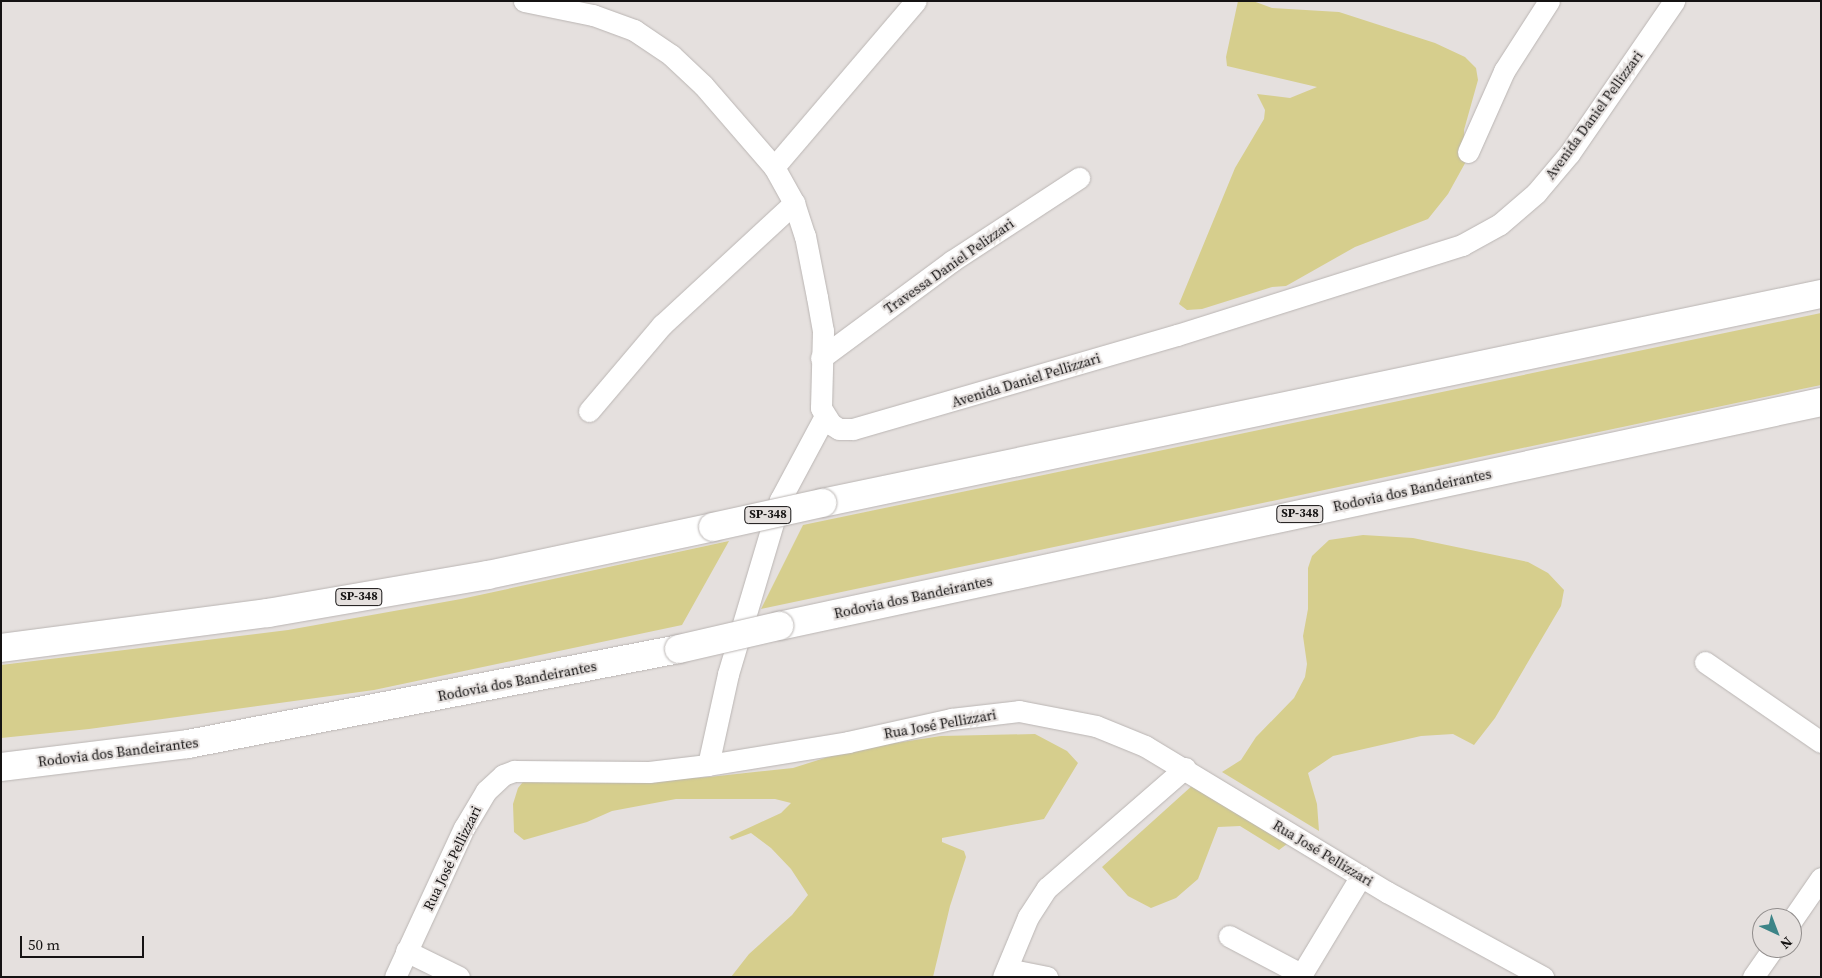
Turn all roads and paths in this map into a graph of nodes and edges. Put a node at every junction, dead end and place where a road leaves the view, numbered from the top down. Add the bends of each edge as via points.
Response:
1 (524, 1) edge
2 (916, 1) edge
3 (1549, 1) edge
4 (1674, 1) edge
5 (1468, 152) dead end
6 (774, 167) junction
7 (1080, 178) dead end
8 (794, 203) junction
9 (1821, 294) edge
10 (822, 358) junction
11 (1821, 402) edge
12 (589, 411) dead end
13 (824, 418) junction
14 (4, 647) edge
15 (1705, 662) dead end
16 (1821, 742) edge
17 (708, 765) junction
18 (1, 767) edge
19 (1185, 768) junction
20 (1362, 876) junction
21 (1821, 878) edge
22 (1800, 908) edge
23 (1229, 936) dead end
24 (406, 952) junction
25 (1766, 958) edge
26 (434, 971) edge
27 (1005, 973) edge
28 (1301, 975) edge
29 (394, 977) edge
30 (459, 977) edge
31 (1047, 977) edge
32 (1543, 977) edge
33 (1753, 977) edge

1 - 6 street via 593,15 634,30 671,55 703,85
2 - 6 street
3 - 5 street via 1504,71
4 - 13 street, Avenida Daniel Pellizzari via 1575,147 1536,193 1500,224 1462,245 1395,269 900,418 853,429 839,429
6 - 8 street
7 - 10 street, Travessa Daniel Pelizzari via 952,262
8 - 10 street via 806,236 823,331
8 - 12 street via 662,325
9 - 14 highway, SP-348, bridge via 488,575 287,610
10 - 13 street via 819,393
11 - 18 highway, Rodovia dos Bandeirantes / SP-348, bridge via 679,649 188,744
13 - 17 street via 780,500 728,674
15 - 16 street
17 - 19 street, Rua José Pellizzari via 848,742 951,719 1019,711 1096,726 1145,746
17 - 24 street, Rua José Pellizzari via 649,772 514,771 503,775 486,791 464,828
19 - 20 street, Rua José Pellizzari
19 - 27 street via 1047,888 1028,917
20 - 28 street
20 - 32 street, Rua José Pellizzari
21 - 22 street
23 - 28 street
24 - 26 street
24 - 29 street, Rua José Pellizzari
25 - 33 street
26 - 30 street
27 - 31 street

